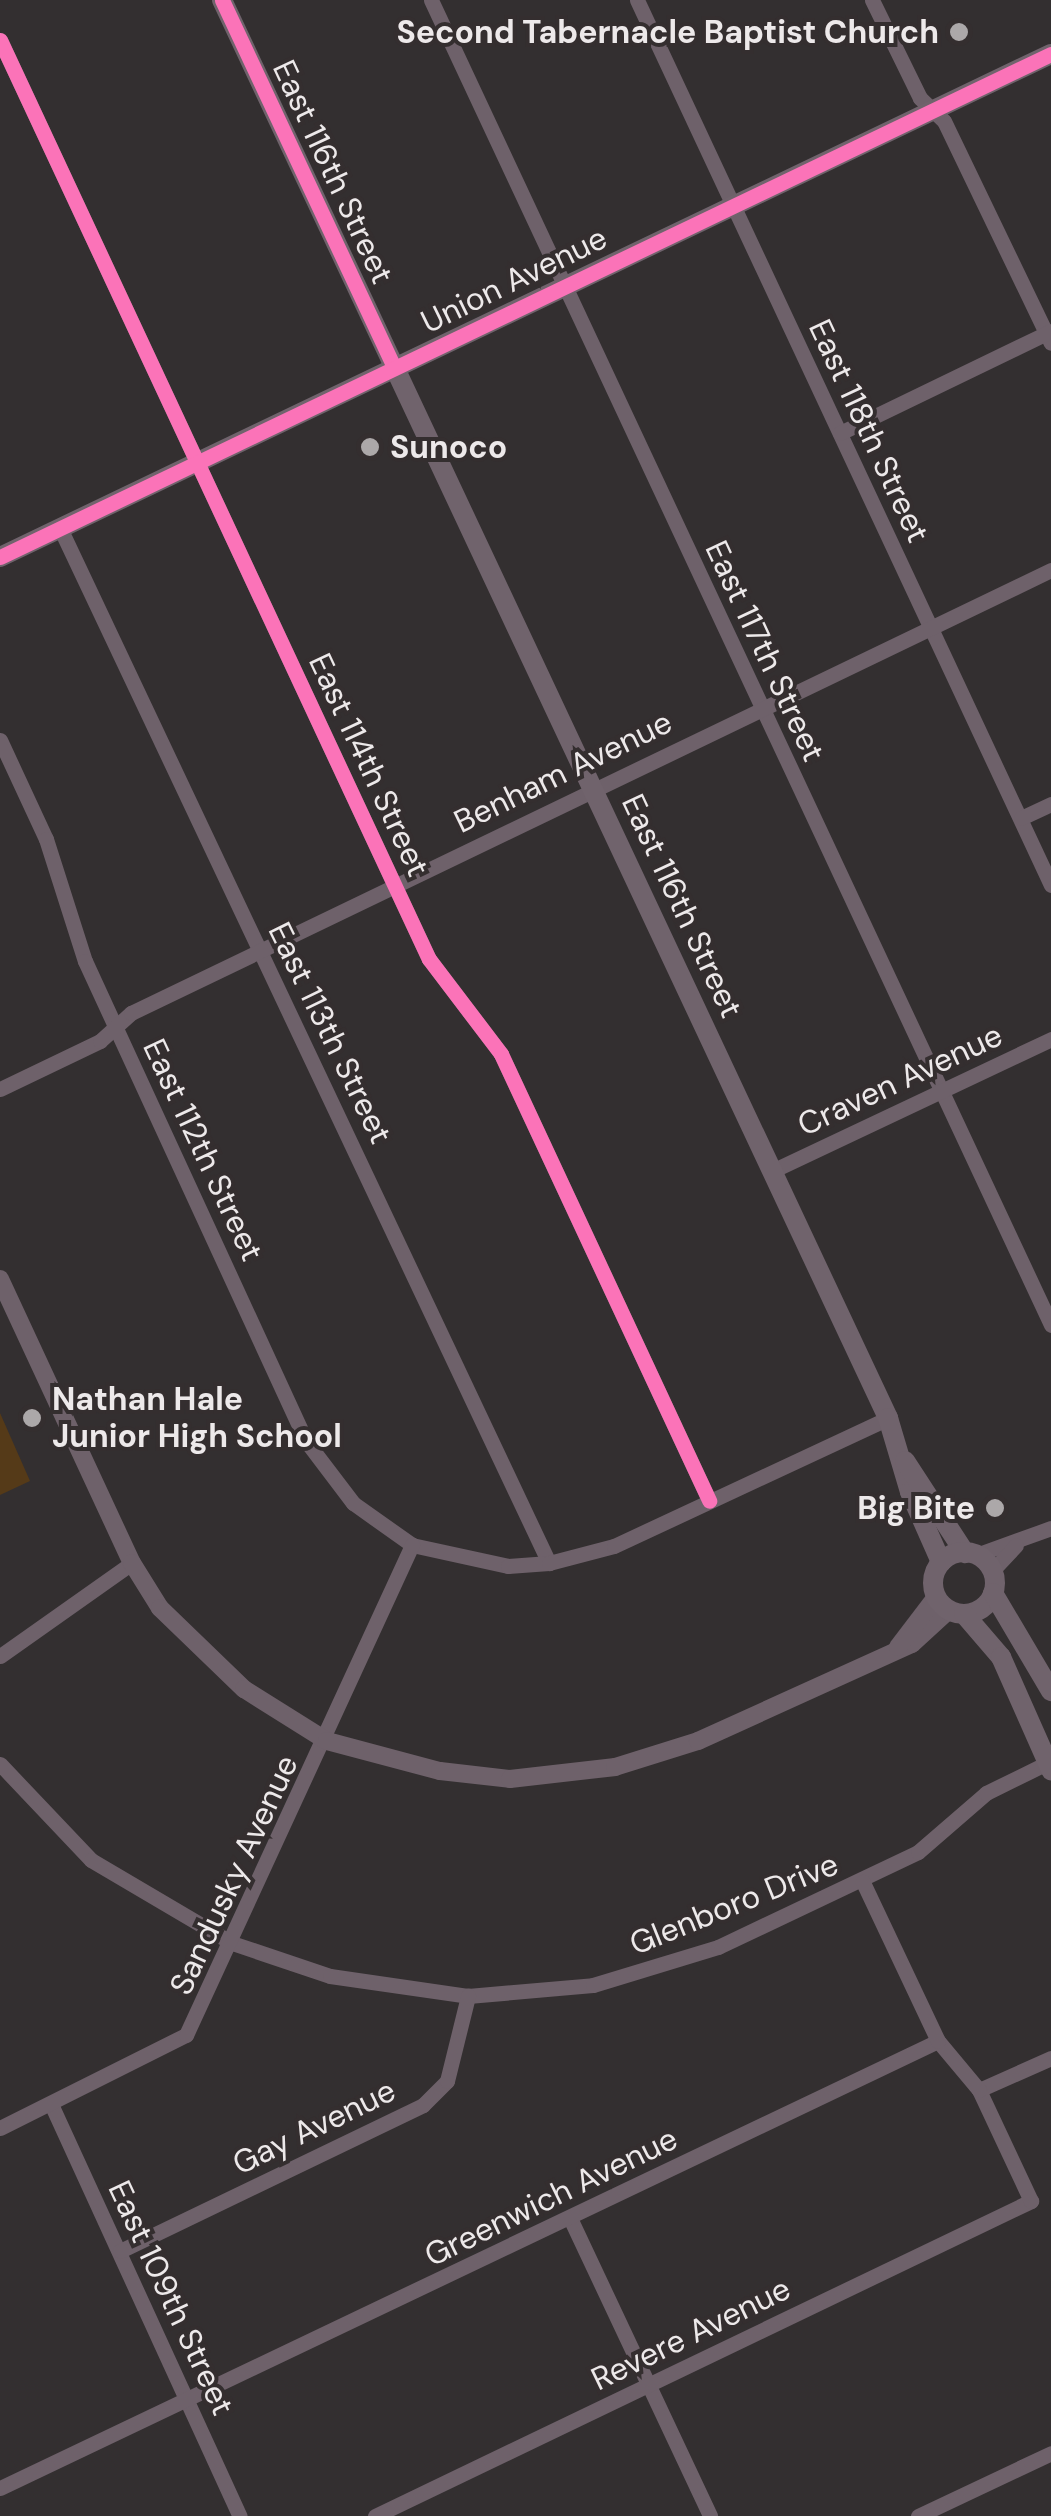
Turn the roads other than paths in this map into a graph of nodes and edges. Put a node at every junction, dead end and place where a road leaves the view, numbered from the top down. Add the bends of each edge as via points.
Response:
1 (222, 0) edge
2 (431, 0) edge
3 (637, 0) edge
4 (872, 0) edge
5 (0, 40) edge
6 (1051, 54) edge
7 (934, 110) junction
8 (734, 206) junction
9 (564, 286) junction
10 (1049, 335) edge
11 (394, 368) junction
12 (840, 434) junction
13 (197, 462) junction
14 (60, 528) junction
15 (0, 556) edge
16 (1051, 570) edge
17 (930, 628) junction
18 (760, 705) junction
19 (0, 740) edge
20 (594, 787) junction
21 (1051, 804) edge
22 (1021, 818) junction
23 (394, 885) junction
24 (1051, 885) edge
25 (258, 952) junction
26 (116, 1028) junction
27 (1051, 1039) edge
28 (0, 1088) edge
29 (940, 1091) junction
30 (772, 1170) junction
31 (0, 1280) edge
32 (1051, 1325) edge
33 (888, 1418) junction
34 (904, 1460) junction
35 (709, 1501) junction
36 (1051, 1528) edge
37 (412, 1545) junction
38 (1016, 1545) junction
39 (971, 1554) junction
40 (941, 1562) junction
41 (548, 1563) junction
42 (132, 1564) junction
43 (992, 1572) junction
44 (992, 1594) junction
45 (950, 1607) junction
46 (0, 1656) edge
47 (1051, 1690) edge
48 (327, 1742) junction
49 (0, 1764) edge
50 (1050, 1765) edge
51 (864, 1882) junction
52 (232, 1943) junction
53 (468, 1996) junction
54 (938, 2041) junction
55 (1051, 2058) edge
56 (979, 2090) junction
57 (51, 2104) junction
58 (0, 2128) edge
59 (570, 2218) junction
60 (120, 2251) junction
61 (650, 2384) junction
62 (188, 2402) junction
63 (1051, 2453) edge
64 (0, 2488) edge
65 (240, 2516) edge
66 (374, 2516) edge
67 (710, 2516) edge
68 (918, 2516) edge

1 - 11 main road, East 116th Street
2 - 9 street, East 117th Street
3 - 8 street, East 118th Street
4 - 7 street via 920,98
5 - 13 street, East 114th Street
6 - 7 main road, Union Avenue
7 - 8 main road, Union Avenue
7 - 10 street
8 - 9 main road, Union Avenue
8 - 12 street, East 118th Street
9 - 11 main road, Union Avenue
9 - 18 street, East 117th Street
10 - 12 street
11 - 13 main road, Union Avenue
11 - 20 main road, East 116th Street
12 - 17 street, East 118th Street
13 - 14 main road, Union Avenue
13 - 23 street, East 114th Street
14 - 15 main road, Union Avenue
14 - 25 street, East 113th Street
16 - 17 street, Benham Avenue
17 - 18 street, Benham Avenue
17 - 22 street, East 118th Street
18 - 20 street, Benham Avenue
18 - 29 street, East 117th Street
19 - 26 street, East 112th Street via 46,839 85,961
20 - 23 street, Benham Avenue
20 - 30 main road, East 116th Street
21 - 22 street
22 - 24 street, East 118th Street
23 - 25 street, Benham Avenue
23 - 35 street, East 114th Street via 429,959 501,1054
25 - 26 street, Benham Avenue via 130,1013
25 - 41 street, East 113th Street via 333,1097
26 - 28 street, Benham Avenue
26 - 37 street, East 112th Street via 314,1454 354,1503
27 - 29 street, Craven Avenue
29 - 30 street, Craven Avenue
29 - 32 street, East 117th Street
30 - 33 main road, East 116th Street
31 - 42 street
33 - 34 main road, East 116th Street
33 - 35 street
34 - 39 main road, East 116th Street
34 - 40 main road, East 116th Street via 910,1492
35 - 41 street via 614,1546
36 - 38 street
37 - 41 street via 508,1566
37 - 48 street, Sandusky Avenue
38 - 39 street
38 - 43 street
39 - 40 main road
39 - 43 main road
40 - 45 main road via 933,1579
42 - 46 street
42 - 48 street via 192,1645 244,1689
43 - 44 main road
44 - 45 main road via 984,1606
44 - 47 main road
45 - 48 street via 898,1647 698,1742 615,1767 510,1779 440,1772
45 - 50 main road via 1001,1657
48 - 52 street, Sandusky Avenue
49 - 52 street, Glenboro Drive via 91,1860
50 - 51 street, Glenboro Drive via 986,1793 918,1852
51 - 53 street, Glenboro Drive via 665,1966 593,1985
51 - 54 street
52 - 53 street, Glenboro Drive via 330,1976
52 - 57 street, Sandusky Avenue via 186,2035
53 - 60 street, Gay Avenue via 446,2081 423,2105
54 - 56 street
54 - 59 street, Greenwich Avenue
55 - 56 street
56 - 61 street, Revere Avenue via 1031,2201
57 - 58 street, Sandusky Avenue
57 - 60 street, East 109th Street
59 - 61 street
59 - 62 street, Greenwich Avenue
60 - 62 street, East 109th Street
61 - 66 street, Revere Avenue
61 - 67 street
62 - 64 street, Greenwich Avenue
62 - 65 street, East 109th Street
63 - 68 street

